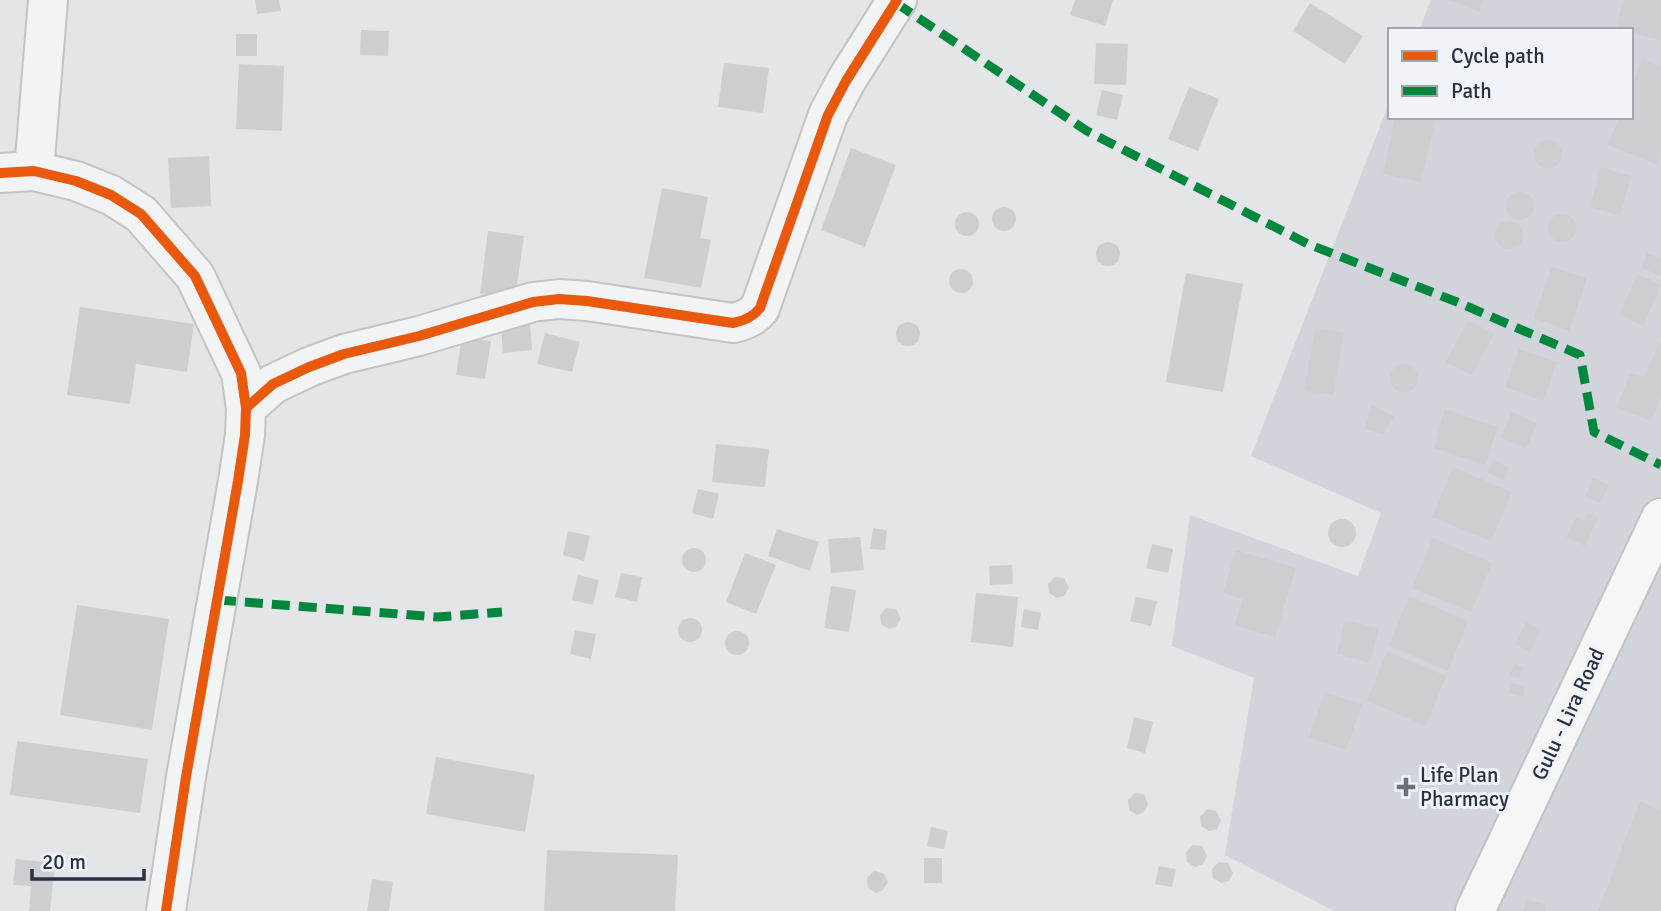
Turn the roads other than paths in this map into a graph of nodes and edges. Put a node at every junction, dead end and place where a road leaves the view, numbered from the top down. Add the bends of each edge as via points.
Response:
1 (48, 0) edge
2 (897, 0) edge
3 (17, 172) edge
4 (246, 408) junction
5 (1661, 518) edge
6 (166, 911) edge
7 (1475, 911) edge

1 - 3 street
2 - 4 street via 828,116 756,313 733,323 587,301 533,302 344,354 273,384
3 - 4 street via 76,181 141,214 195,276 241,373
4 - 6 street via 238,481
5 - 7 main road, Gulu - Lira Road

